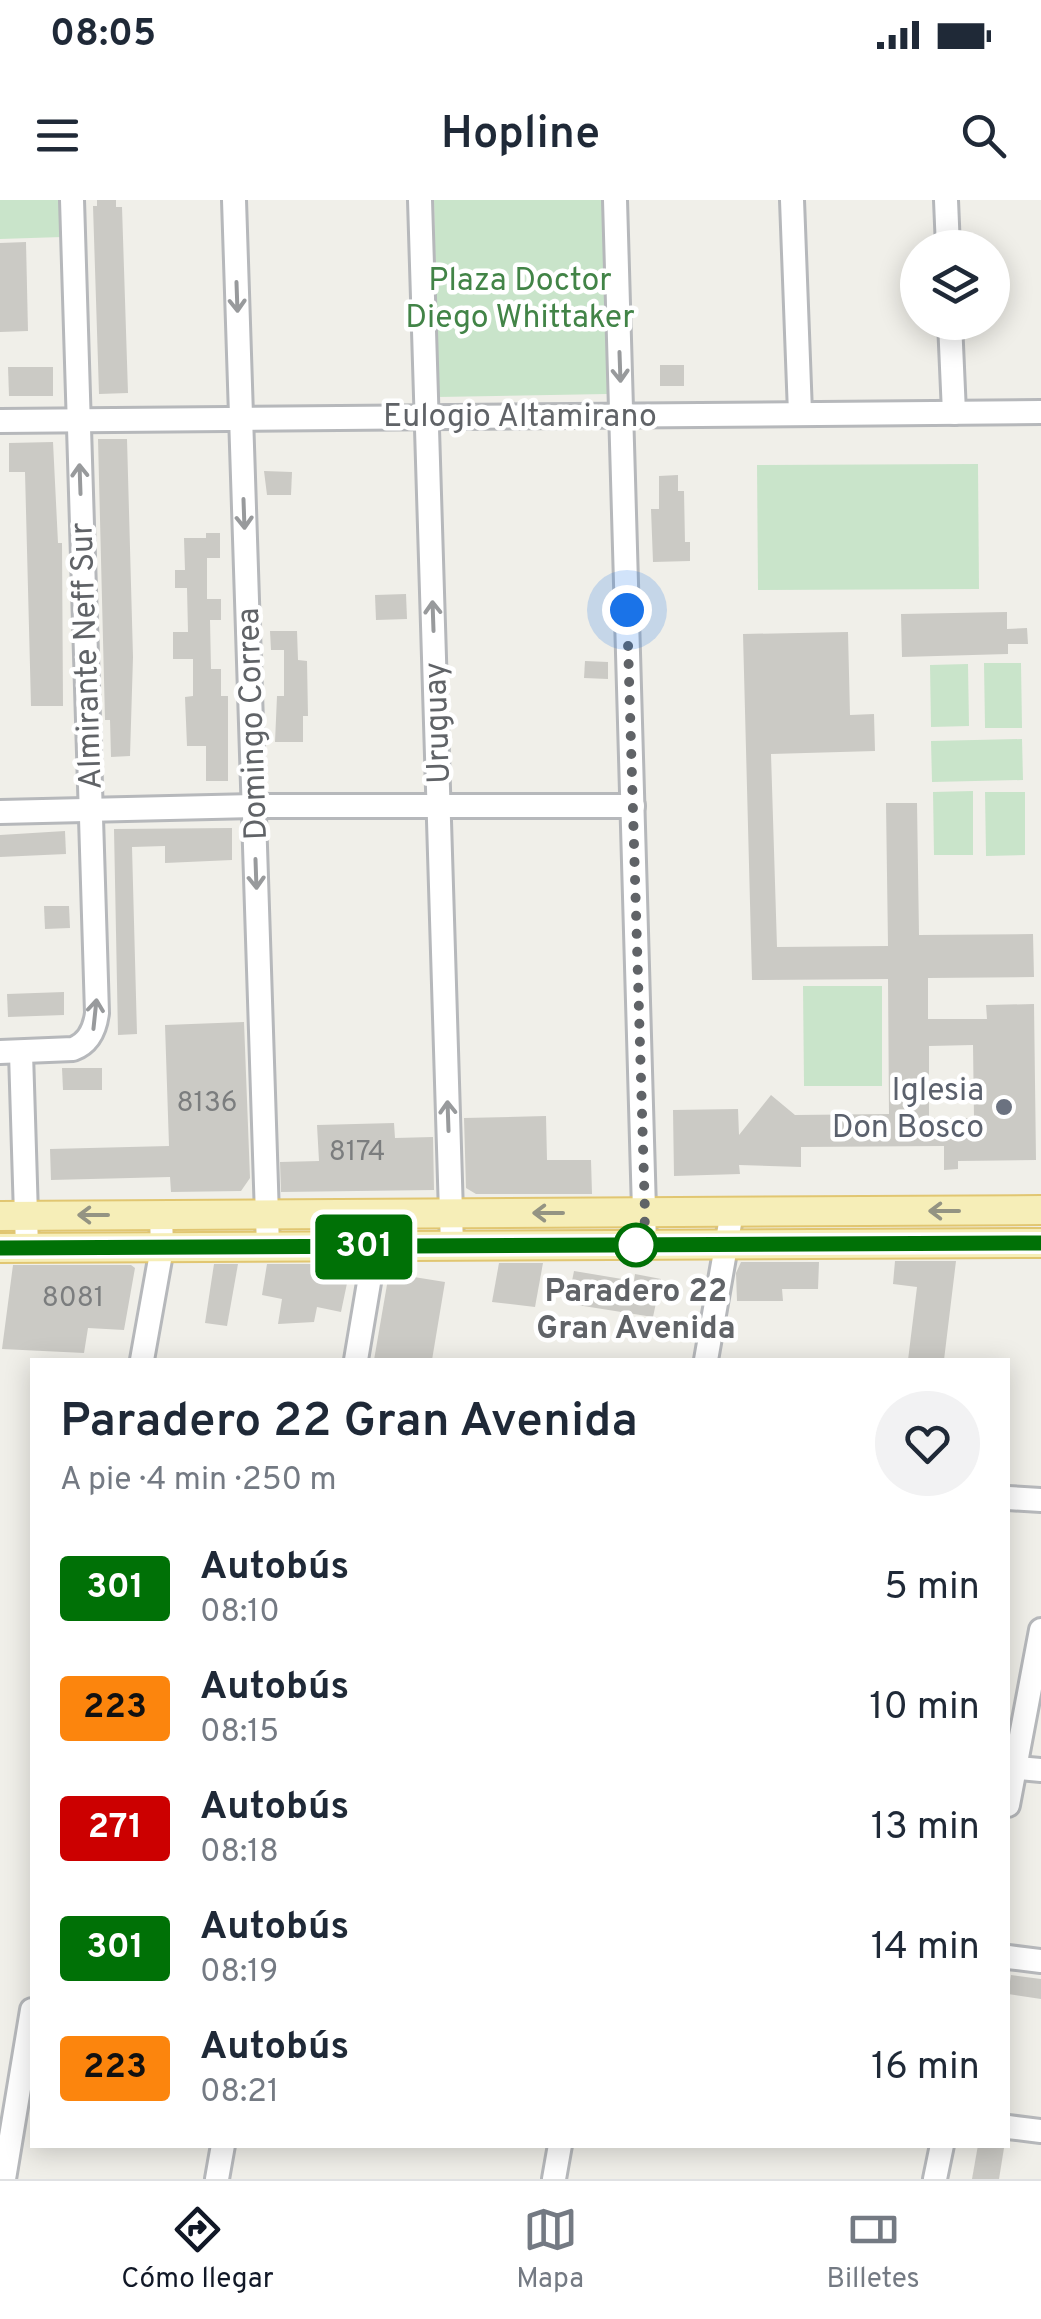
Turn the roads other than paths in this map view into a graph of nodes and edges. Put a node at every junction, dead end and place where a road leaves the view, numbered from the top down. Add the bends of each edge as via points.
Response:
1 (72, 200) edge
2 (234, 200) edge
3 (420, 200) edge
4 (614, 200) edge
5 (792, 200) edge
6 (946, 200) edge
7 (947, 230) edge
8 (951, 340) edge
9 (954, 412) junction
10 (1041, 412) edge
11 (621, 414) junction
12 (800, 414) junction
13 (427, 416) junction
14 (241, 417) junction
15 (78, 420) junction
16 (0, 421) edge
17 (438, 804) junction
18 (254, 806) junction
19 (632, 806) junction
20 (90, 810) junction
21 (0, 812) edge
22 (11, 1053) edge
23 (1041, 1210) edge
24 (732, 1212) junction
25 (645, 1213) junction
26 (266, 1214) junction
27 (451, 1214) junction
28 (160, 1215) junction
29 (13, 1216) edge
30 (1041, 1242) edge
31 (644, 1245) junction
32 (727, 1245) junction
33 (375, 1246) junction
34 (452, 1246) junction
35 (268, 1247) junction
36 (14, 1248) edge
37 (162, 1248) junction
38 (142, 1358) edge
39 (356, 1358) edge
40 (706, 1358) edge
41 (1010, 1498) edge
42 (1041, 1500) edge
43 (1041, 1630) edge
44 (1011, 1767) edge
45 (1041, 1770) edge
46 (1010, 1957) edge
47 (1041, 1961) edge
48 (30, 2022) edge
49 (1010, 2127) edge
50 (1041, 2131) edge
51 (222, 2148) edge
52 (559, 2148) edge
53 (941, 2148) edge
54 (4, 2179) edge
55 (217, 2179) edge
56 (554, 2179) edge
57 (936, 2179) edge

1 - 15 street, Almirante Neff Sur
2 -> 14 street, Domingo Correa
3 - 13 street, Uruguay
4 -> 11 street
5 - 12 street
6 - 7 street
8 - 9 street
9 - 10 street, Eulogio Altamirano
9 - 12 street, Eulogio Altamirano
11 - 12 street, Eulogio Altamirano
11 - 13 street, Eulogio Altamirano
11 - 19 street
13 - 14 street, Eulogio Altamirano
17 -> 13 street, Uruguay
14 - 15 street, Eulogio Altamirano
14 -> 18 street, Domingo Correa
15 - 16 street, Eulogio Altamirano
20 -> 15 street, Almirante Neff Sur
17 - 18 street
17 - 19 street
27 -> 17 street, Uruguay
18 - 20 street
18 -> 26 street, Domingo Correa
19 - 25 street
20 - 21 street
22 -> 20 street, Almirante Neff Sur via 73,1049 96,1022
22 - 29 street
23 -> 24 main road
24 - 25 main road
24 - 32 street
25 -> 27 main road
25 - 31 street
26 - 27 main road
26 - 28 main road
26 - 35 street, Domingo Correa
27 - 34 street, Uruguay
28 -> 29 main road
28 - 37 street
29 - 36 street
30 - 32 main road
31 - 32 main road
31 - 34 main road
32 - 40 street
33 - 34 main road
33 - 35 main road
33 - 39 street
35 - 37 main road
36 - 37 main road
37 - 38 street
41 - 42 street
43 - 44 street
44 - 45 street
46 - 47 street
48 - 54 street
49 - 50 street
51 - 55 street
52 - 56 street
53 - 57 street

